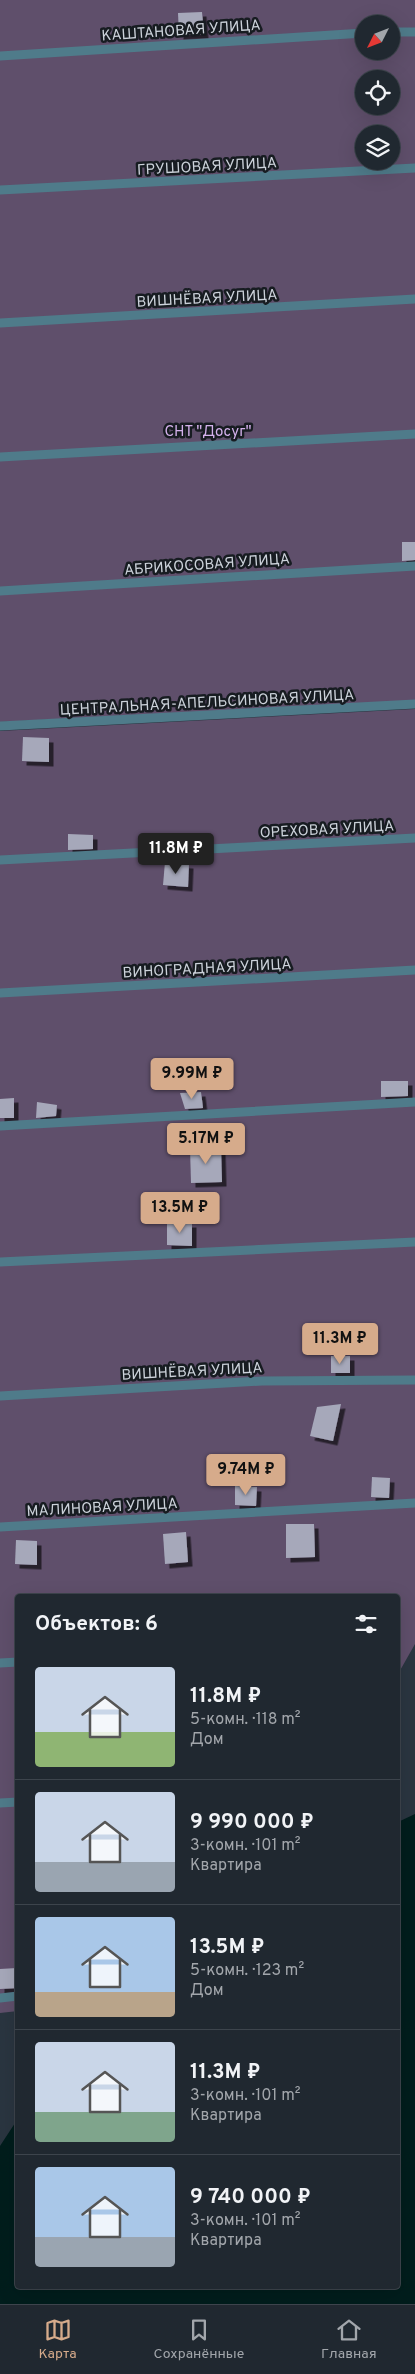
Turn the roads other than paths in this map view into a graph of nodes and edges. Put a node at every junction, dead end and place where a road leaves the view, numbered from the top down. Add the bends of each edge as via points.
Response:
1 (400, 32) edge
2 (415, 32) edge
3 (355, 34) edge
4 (0, 56) edge
5 (415, 168) edge
6 (0, 190) edge
7 (415, 299) edge
8 (0, 323) edge
9 (415, 434) edge
10 (0, 458) edge
11 (415, 566) edge
12 (0, 591) edge
13 (415, 704) edge
14 (0, 726) edge
15 (415, 838) edge
16 (0, 860) edge
17 (415, 970) edge
18 (0, 993) edge
19 (415, 1102) edge
20 (0, 1126) edge
21 (415, 1242) edge
22 (0, 1262) edge
23 (415, 1380) edge
24 (0, 1396) edge
25 (415, 1502) edge
26 (0, 1527) edge
27 (15, 1662) edge
28 (0, 1663) edge
29 (15, 1802) edge
30 (0, 1803) edge
31 (15, 1996) edge
32 (0, 1998) edge

1 - 2 lane
3 - 4 lane, КАШТАНОВАЯ УЛИЦА
5 - 6 lane, ГРУШОВАЯ УЛИЦА
7 - 8 lane, ВИШНЁВАЯ УЛИЦА
9 - 10 lane
11 - 12 lane, АБРИКОСОВАЯ УЛИЦА
13 - 14 lane, ЦЕНТРАЛЬНАЯ-АПЕЛЬСИНОВАЯ УЛИЦА
15 - 16 lane, ОРЕХОВАЯ УЛИЦА
17 - 18 lane, ВИНОГРАДНАЯ УЛИЦА
19 - 20 lane
21 - 22 lane
23 - 24 lane, ВИШНЁВАЯ УЛИЦА via 262,1380
25 - 26 lane, МАЛИНОВАЯ УЛИЦА
27 - 28 lane
29 - 30 lane
31 - 32 lane

